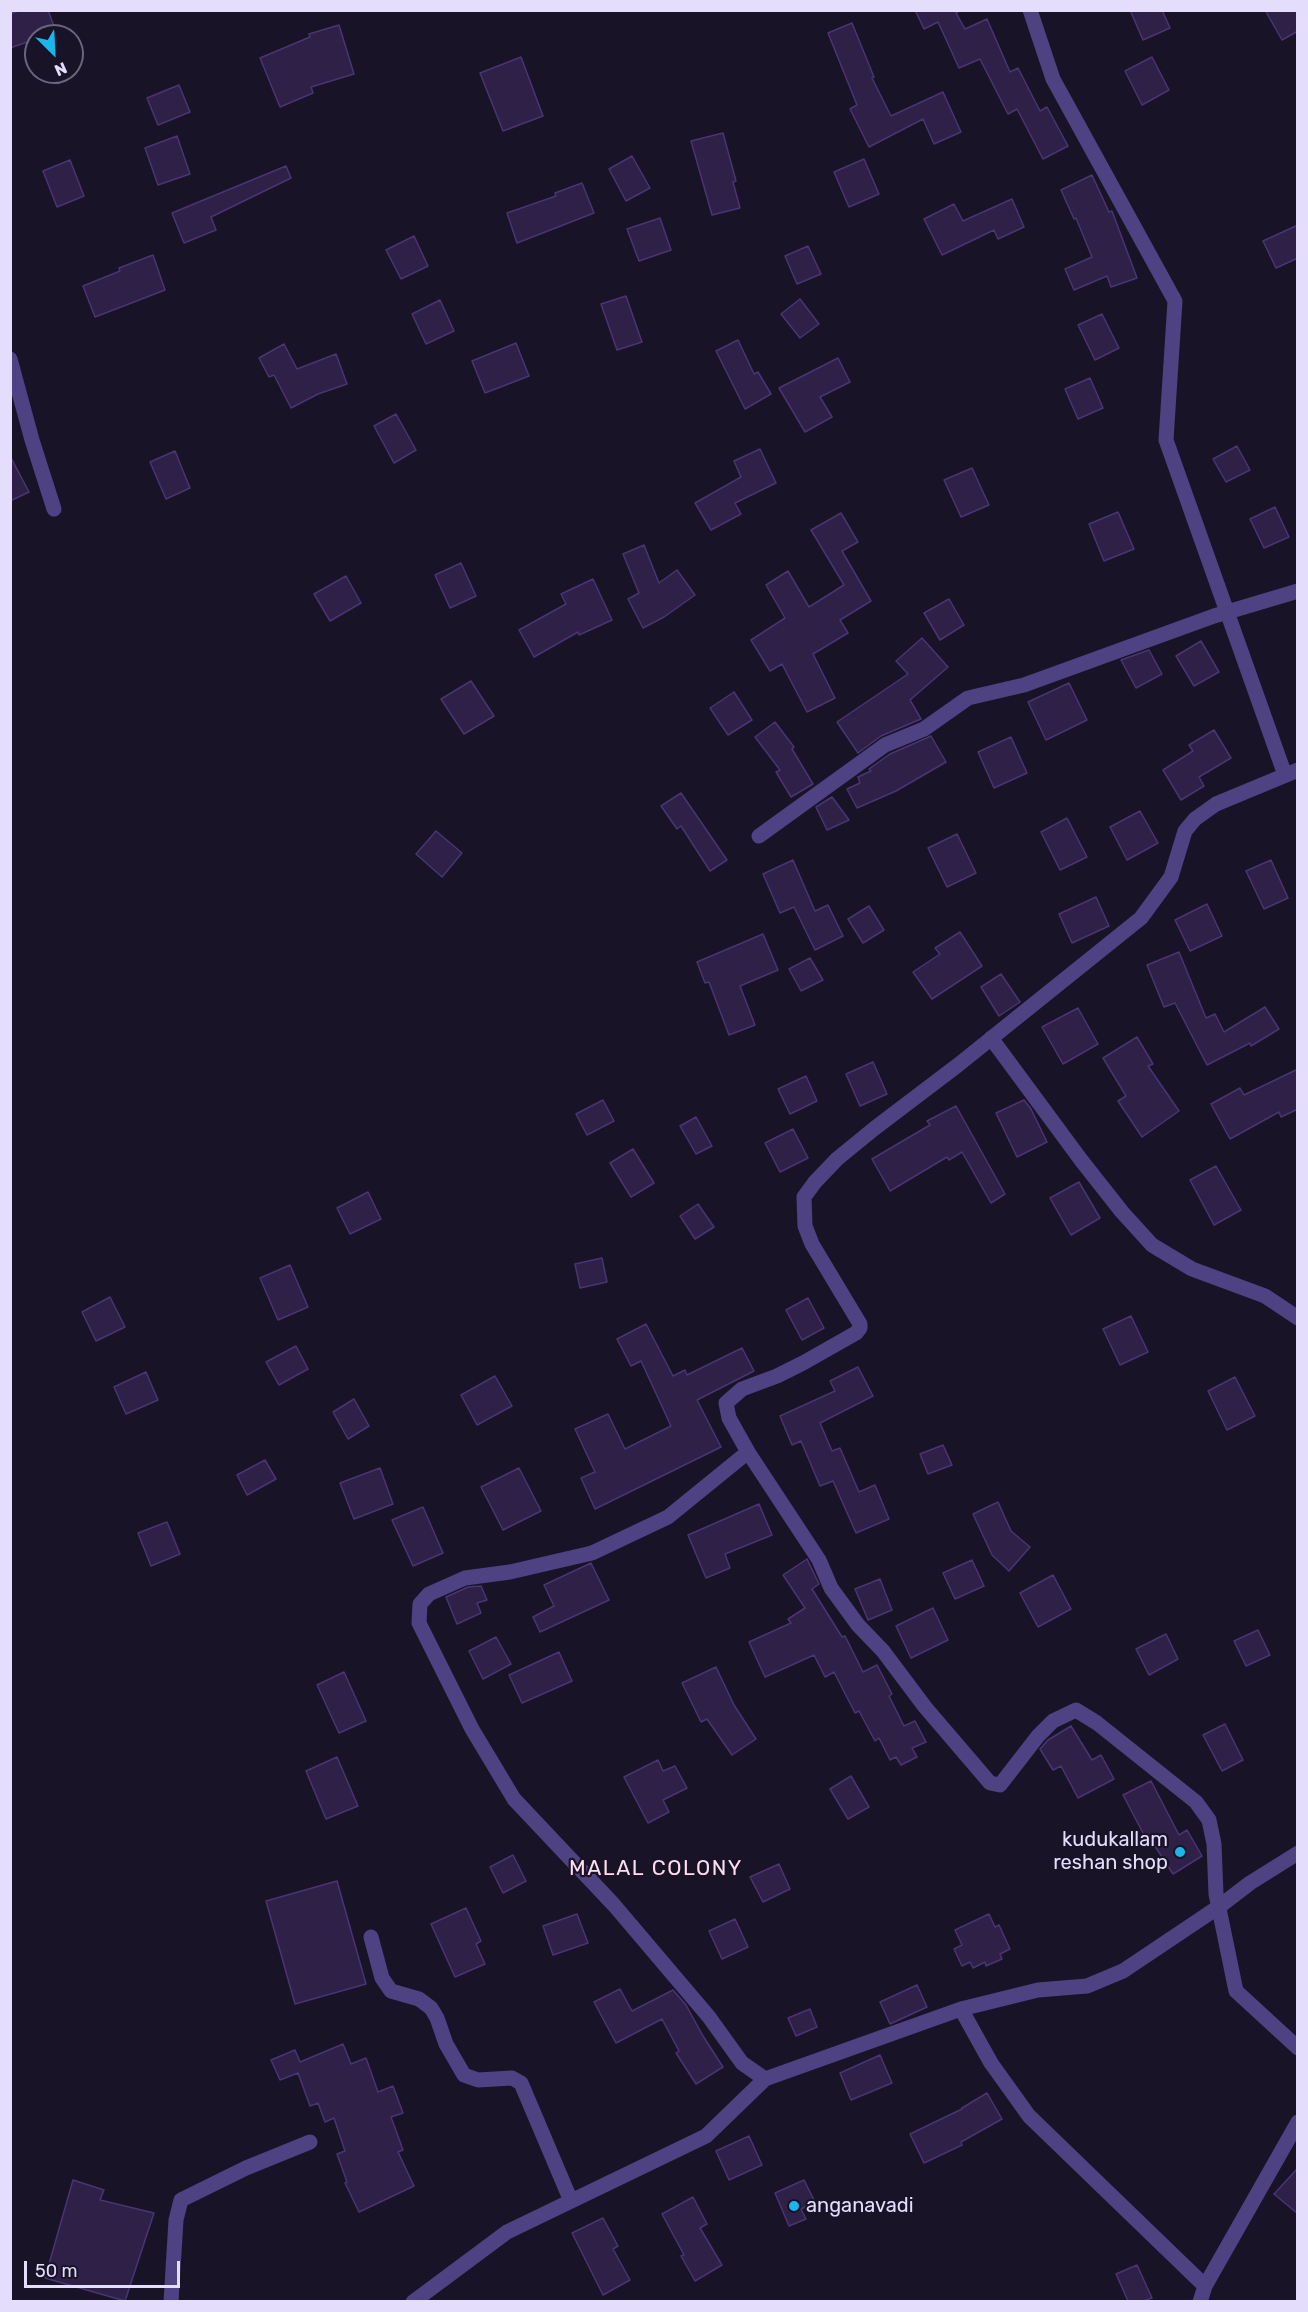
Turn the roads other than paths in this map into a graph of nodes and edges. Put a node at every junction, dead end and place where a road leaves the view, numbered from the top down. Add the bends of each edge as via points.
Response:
1 (1030, 10) edge
2 (10, 358) edge
3 (54, 509) dead end
4 (1298, 591) edge
5 (1227, 612) junction
6 (1291, 773) edge
7 (759, 836) dead end
8 (991, 1038) junction
9 (1298, 1318) edge
10 (748, 1452) junction
11 (1298, 1852) edge
12 (1220, 1906) junction
13 (370, 1937) dead end
14 (961, 2009) junction
15 (1298, 2048) edge
16 (765, 2079) junction
17 (1298, 2122) edge
18 (310, 2142) dead end
19 (571, 2201) junction
20 (1205, 2286) junction
21 (171, 2301) edge
22 (413, 2301) edge
23 (1200, 2301) edge

1 - 5 street via 1053,79 1175,301 1166,440
2 - 3 street
4 - 5 street
5 - 6 street
5 - 7 street via 1024,685 968,698 924,729 885,745
6 - 8 street via 1216,804 1195,819 1185,831 1171,877 1141,918
8 - 9 street via 1081,1160 1152,1245 1192,1269 1265,1296
8 - 10 street via 837,1159 804,1197 805,1226 812,1244 860,1328 803,1363 742,1389 726,1403 729,1418
10 - 12 street via 858,1625 990,1783 1000,1785 1053,1721 1076,1710 1086,1715 1196,1802 1209,1820
10 - 16 street via 668,1517 592,1554 465,1578 429,1594 420,1604 419,1623 472,1729 514,1799 614,1905 709,2017 742,2063
11 - 12 street
12 - 14 street via 1123,1971 1087,1986 1038,1990
12 - 15 street via 1236,1991
13 - 19 street via 382,1978 391,1991 431,2007 464,2075 478,2080 512,2078 521,2083
14 - 16 street
14 - 20 street via 991,2063 1029,2116
16 - 19 street via 706,2136
17 - 20 street
18 - 21 street via 181,2200 176,2220
19 - 22 street via 507,2232
20 - 23 street

